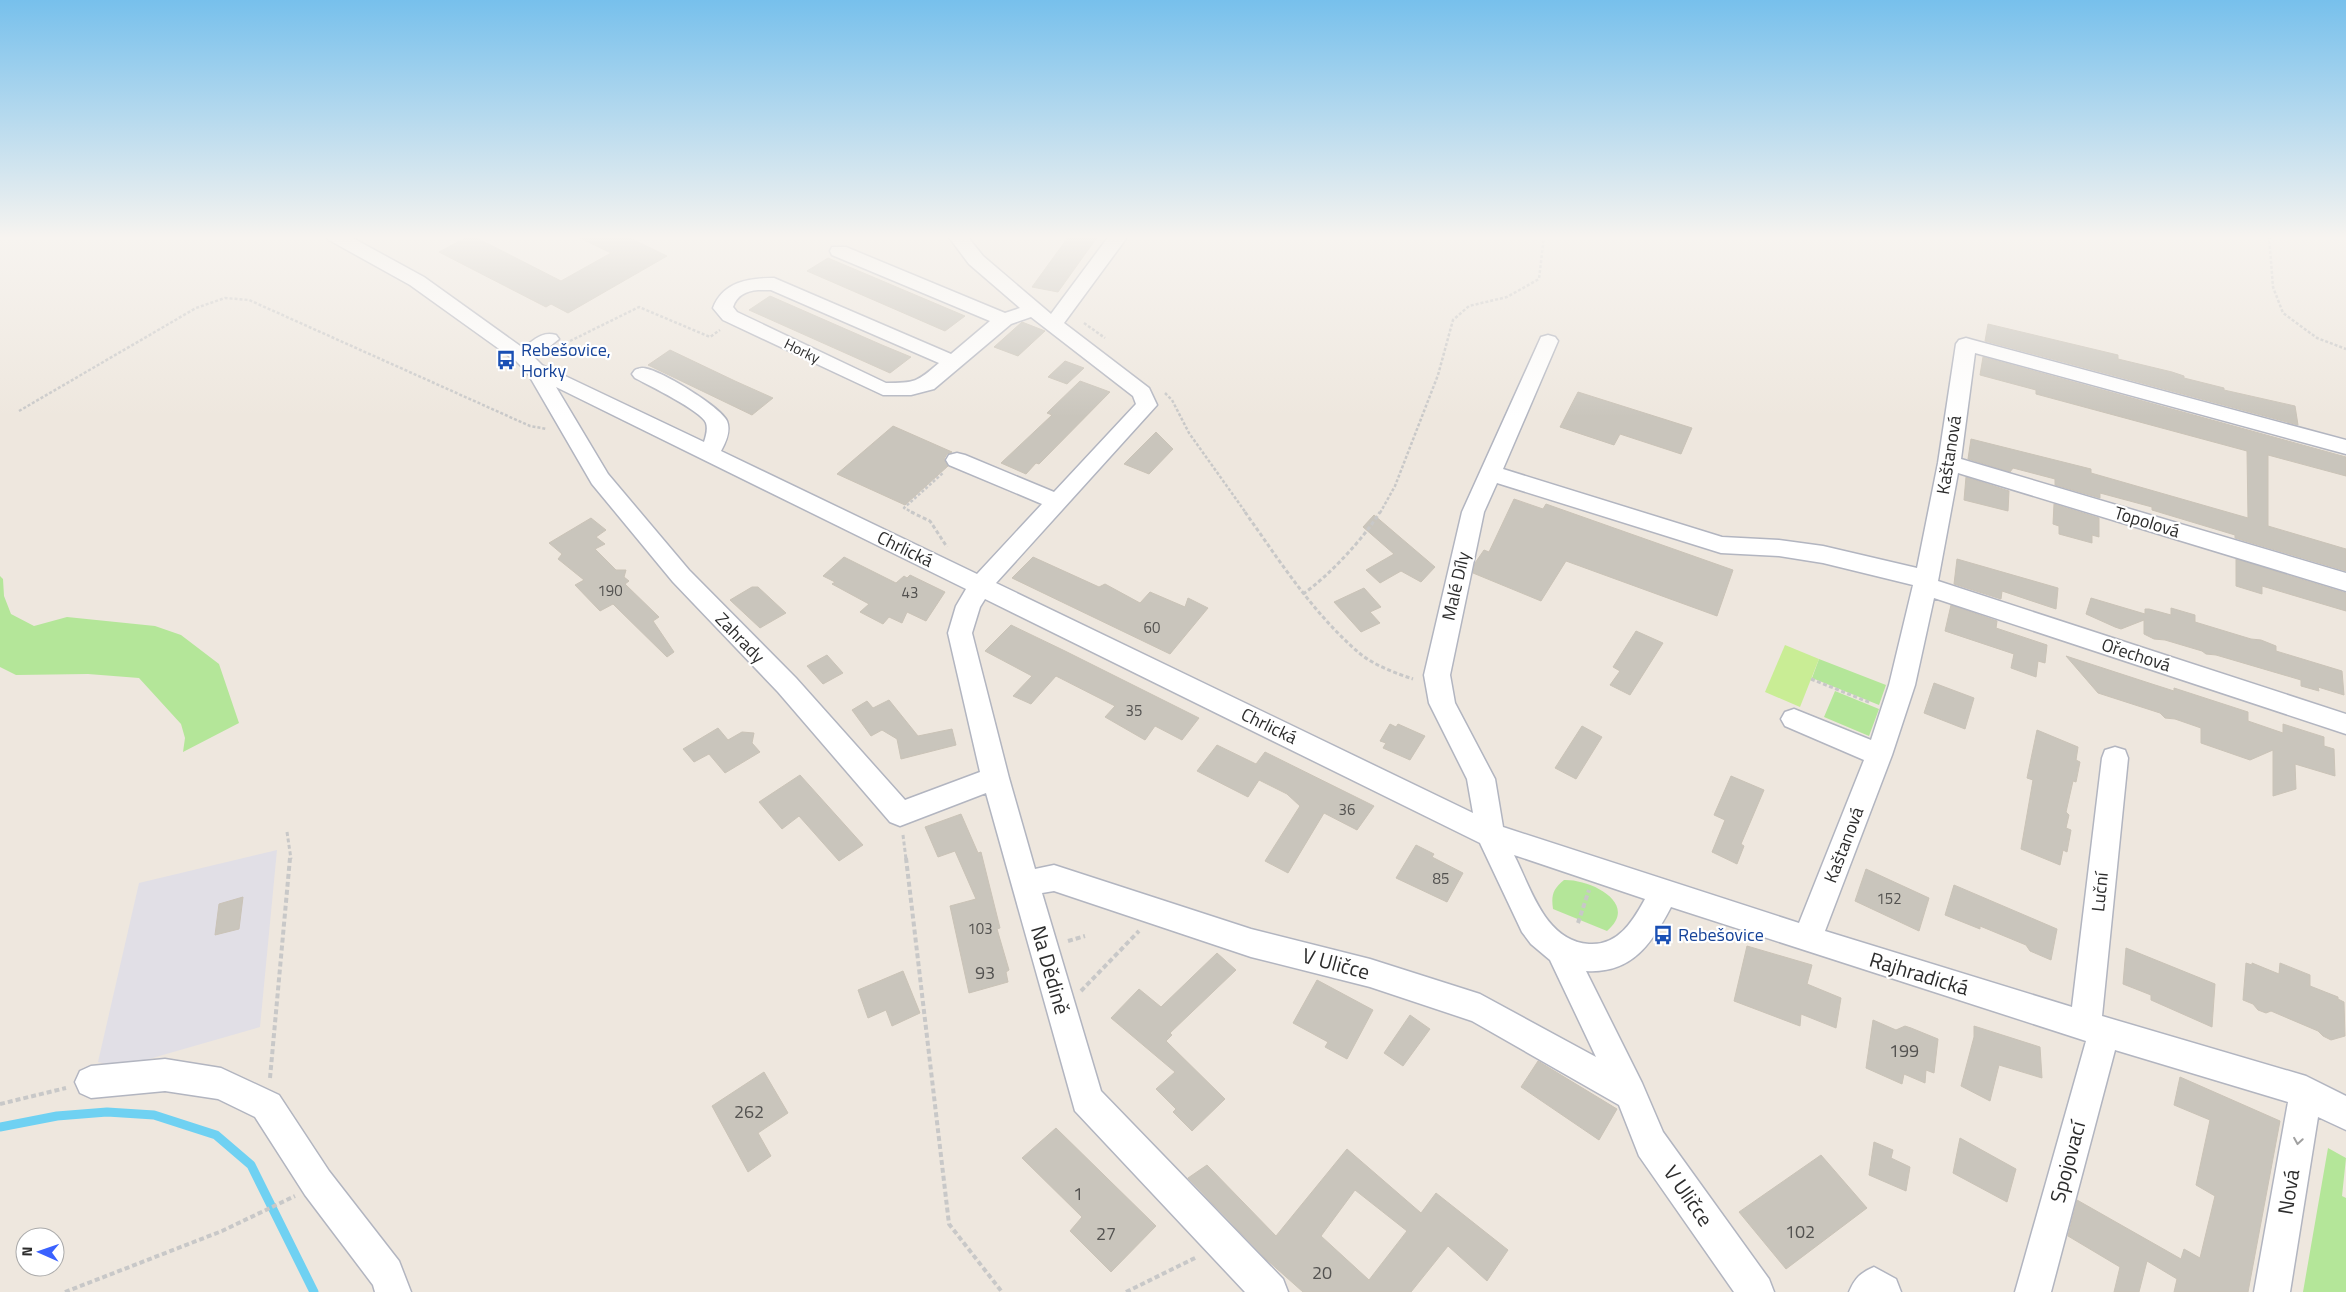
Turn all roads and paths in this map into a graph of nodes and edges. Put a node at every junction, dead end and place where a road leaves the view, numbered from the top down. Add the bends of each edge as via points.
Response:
1 (437, 296) edge
2 (728, 296) edge
3 (802, 296) edge
4 (947, 296) edge
5 (1018, 296) edge
6 (1074, 296) edge
7 (1508, 296) edge
8 (2277, 296) edge
9 (1034, 310) junction
10 (1057, 319) junction
11 (1004, 320) junction
12 (580, 336) dead end
13 (710, 337) dead end
14 (549, 339) dead end
15 (1548, 341) dead end
16 (1111, 344) dead end
17 (2346, 350) edge
18 (954, 362) junction
19 (529, 363) junction
20 (642, 374) dead end
21 (1160, 388) dead end
22 (19, 412) dead end
23 (573, 433) junction
24 (2346, 448) edge
25 (709, 453) junction
26 (957, 460) dead end
27 (1949, 463) junction
28 (1490, 473) junction
29 (928, 487) dead end
30 (1057, 502) junction
31 (955, 552) dead end
32 (2346, 582) edge
33 (1926, 583) junction
34 (980, 586) junction
35 (1303, 594) junction
36 (1811, 679) dead end
37 (1438, 681) junction
38 (1893, 712) junction
39 (1794, 720) dead end
40 (2346, 724) edge
41 (1878, 755) junction
42 (2115, 758) dead end
43 (994, 778) junction
44 (900, 814) junction
45 (287, 832) dead end
46 (1491, 835) junction
47 (1595, 870) junction
48 (1025, 883) junction
49 (1664, 893) junction
50 (1158, 912) junction
51 (1578, 923) dead end
52 (1807, 939) junction
53 (1561, 952) junction
54 (1061, 1011) junction
55 (2094, 1029) junction
56 (91, 1082) joint
57 (2306, 1092) junction
58 (1631, 1094) junction
59 (0, 1104) edge
60 (267, 1106) junction
61 (2346, 1114) edge
62 (292, 1198) dead end
63 (1224, 1244) junction
64 (65, 1292) edge
65 (393, 1292) edge
66 (1002, 1292) edge
67 (1126, 1292) edge
68 (1270, 1292) edge
69 (1756, 1292) edge
70 (1867, 1292) edge
71 (1883, 1292) edge
72 (2032, 1292) edge
73 (2272, 1292) edge

1 - 19 street, Chrlická
2 - 18 street, Horky via 723,308 730,316 883,389 911,389 927,384
3 - 18 street, Horky
4 - 11 street
5 - 9 street
6 - 10 street
7 - 35 path via 1469,306 1453,320 1438,375 1395,486 1360,538 1316,586
8 - 17 path via 2283,312 2319,340
9 - 10 street
9 - 11 street, Horky
10 - 16 path via 1087,324
10 - 30 street via 1142,393 1147,405
11 - 18 street, Horky
12 - 13 path via 638,307
14 - 19 street
15 - 28 street, Malé Díly
19 - 23 street, Zahrady
19 - 25 street, Chrlická
20 - 25 street via 705,408 716,420 717,439
21 - 35 path via 1172,400 1189,433
22 - 23 path via 196,308 225,298 249,300 530,426
23 - 44 street, Zahrady via 600,479 681,576 787,685
24 - 27 street, Kaštanová via 1966,344
25 - 34 street, Chrlická
26 - 30 street
27 - 32 street, Topolová
27 - 33 street, Kaštanová
28 - 33 street, Ořechová via 1722,545 1738,549 1784,548 1854,558
28 - 37 street, Malé Díly via 1473,512
29 - 31 path via 904,508 930,521 947,548
30 - 34 street
33 - 38 street, Kaštanová
33 - 40 street, Ořechová
34 - 43 street, Na Dědině via 968,606 960,632
34 - 46 street, Chrlická
35 - 37 path via 1358,653 1393,672
36 - 38 path
37 - 46 street via 1442,703 1482,779
38 - 41 street, Kaštanová
39 - 41 street
41 - 52 street, Kaštanová
42 - 55 street, Luční
43 - 44 street
43 - 48 street, Na Dědině
44 - 66 path via 950,1224
45 - 60 path via 291,862
46 - 47 street, Rajhradická
46 - 53 street, V Uličce via 1534,926
47 - 49 street, Rajhradická
47 - 51 path
48 - 50 street, V Uličce via 1054,878
48 - 54 street, Na Dědině
49 - 52 street, Rajhradická
49 - 53 street, V Uličce via 1636,938 1618,952 1601,958 1580,958
50 - 54 path
50 - 58 street, V Uličce via 1251,943 1370,973 1480,1009
52 - 55 street, Rajhradická
53 - 58 street, V Uličce
54 - 63 street, Na Dědině via 1087,1100
55 - 57 street, Rajhradická
55 - 72 street, Spojovací
56 - 59 path
56 - 60 street via 165,1076 222,1084
57 - 61 street, Rajhradická
57 -> 73 street, Nová
58 - 69 street, V Uličce via 1651,1144
60 - 65 street via 316,1183 386,1274
62 - 64 path via 251,1218
63 - 67 path
63 - 68 street, Na Dědině
70 - 71 street via 1874,1285

